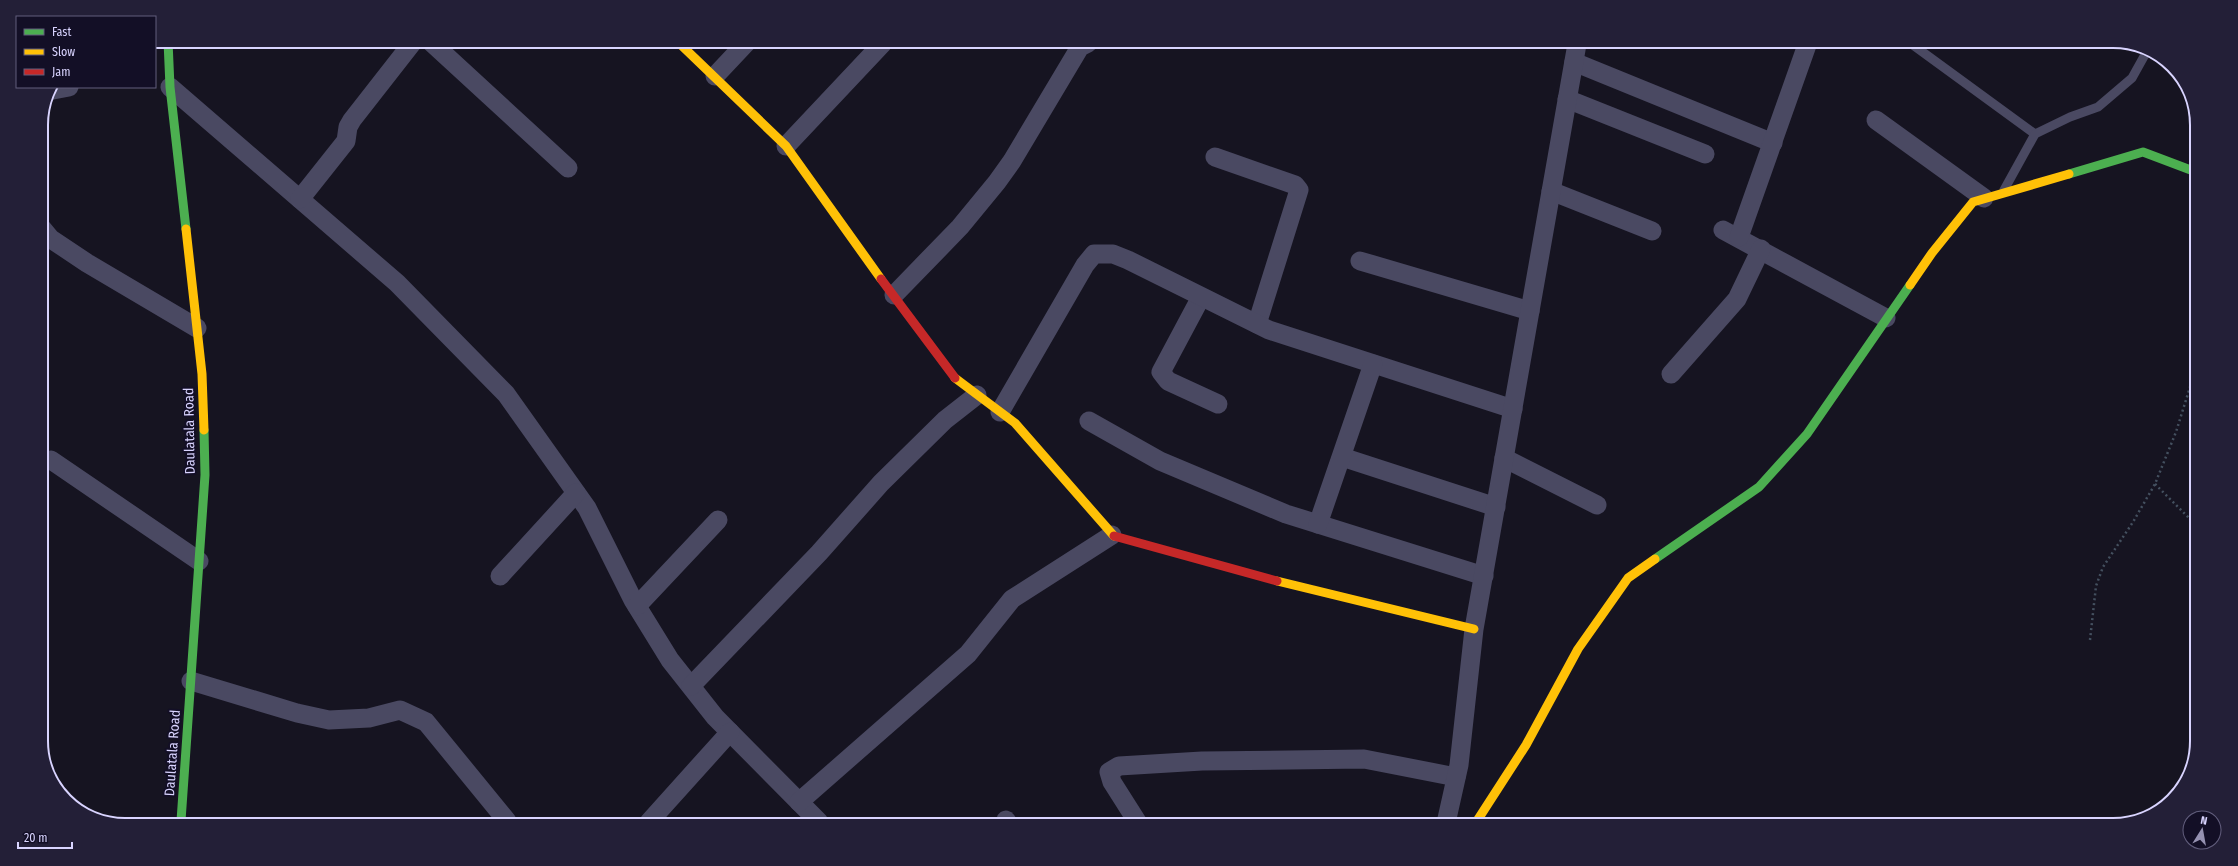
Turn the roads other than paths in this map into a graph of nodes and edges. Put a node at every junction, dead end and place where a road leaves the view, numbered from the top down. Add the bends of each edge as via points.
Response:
1 (166, 48) edge
2 (408, 48) edge
3 (438, 48) edge
4 (685, 48) edge
5 (741, 48) edge
6 (878, 48) edge
7 (1079, 48) edge
8 (1806, 48) edge
9 (1917, 48) edge
10 (1575, 53) edge
11 (2145, 55) edge
12 (162, 68) edge
13 (715, 76) junction
14 (170, 87) junction
15 (1567, 99) junction
16 (1876, 120) dead end
17 (2035, 134) junction
18 (1773, 143) junction
19 (786, 146) junction
20 (1705, 154) dead end
21 (1215, 157) dead end
22 (568, 168) dead end
23 (2190, 170) edge
24 (1551, 191) junction
25 (2004, 191) junction
26 (1984, 198) junction
27 (300, 199) junction
28 (1652, 231) dead end
29 (48, 235) edge
30 (1761, 249) junction
31 (1360, 261) dead end
32 (894, 295) junction
33 (1201, 297) junction
34 (1530, 311) junction
35 (1886, 318) junction
36 (1257, 324) junction
37 (196, 328) junction
38 (1373, 364) junction
39 (1671, 374) dead end
40 (977, 395) junction
41 (1218, 404) dead end
42 (1513, 409) junction
43 (1000, 412) junction
44 (1089, 421) dead end
45 (1342, 456) junction
46 (1504, 458) junction
47 (51, 460) dead end
48 (576, 493) junction
49 (1597, 505) dead end
50 (1496, 507) junction
51 (718, 520) dead end
52 (1318, 524) junction
53 (1112, 535) junction
54 (199, 561) junction
55 (500, 576) dead end
56 (1484, 576) junction
57 (637, 606) junction
58 (1474, 629) junction
59 (190, 680) junction
60 (691, 686) junction
61 (730, 732) junction
62 (1456, 777) junction
63 (799, 802) junction
64 (183, 818) edge
65 (505, 818) edge
66 (653, 818) edge
67 (815, 818) edge
68 (1135, 818) edge
69 (1447, 818) edge
70 (1479, 818) edge

1 - 12 street, Daulatala Road
2 - 27 street via 352,120 346,141
3 - 22 street
4 - 13 street
5 - 13 street
6 - 19 street
7 - 32 street via 997,182 960,227
8 - 18 street
9 - 17 lane
10 - 15 street
10 - 18 street
11 - 17 lane via 2132,78 2098,107
12 - 14 street, Daulatala Road
13 - 19 street
14 - 27 street
14 - 37 street, Daulatala Road
15 - 20 street
15 - 24 street
16 - 26 street
17 - 25 lane
18 - 30 street via 1731,234
19 - 32 street
21 - 36 street via 1295,185 1299,190
23 - 25 street via 2144,152
24 - 28 street
24 - 34 street
25 - 26 street
26 - 35 street via 1973,202 1932,253
27 - 48 street via 397,284 506,394
29 - 37 street via 87,263
30 - 35 street
30 - 39 street via 1737,299
31 - 34 street
32 - 40 street via 958,381
33 - 36 street
33 - 41 street via 1161,372 1168,381
33 - 43 street via 1128,260 1113,254 1094,254 1085,265
34 - 42 street
35 - 70 street via 1807,434 1759,487 1628,578 1578,649 1526,745
36 - 38 street
37 - 54 street, Daulatala Road via 202,374 205,475
38 - 42 street
38 - 45 street
40 - 43 street
40 - 60 street via 945,420 881,483 819,553
42 - 46 street
43 - 53 street via 1023,432
44 - 52 street via 1160,461 1286,514
45 - 50 street
45 - 52 street
46 - 49 street
46 - 50 street
47 - 54 street
48 - 55 street
48 - 57 street via 587,508
50 - 56 street
51 - 57 street
52 - 56 street
53 - 58 street via 1239,572
53 - 63 street via 1012,598 968,654
54 - 59 street, Daulatala Road
56 - 58 street
57 - 60 street via 670,660
58 - 62 street
59 - 64 street, Daulatala Road
59 - 65 street via 297,713 329,720 369,718 400,710 426,722
60 - 61 street
61 - 63 street
61 - 66 street
62 - 68 street via 1364,759 1202,761 1119,766 1109,772 1112,782
62 - 69 street
63 - 67 street

